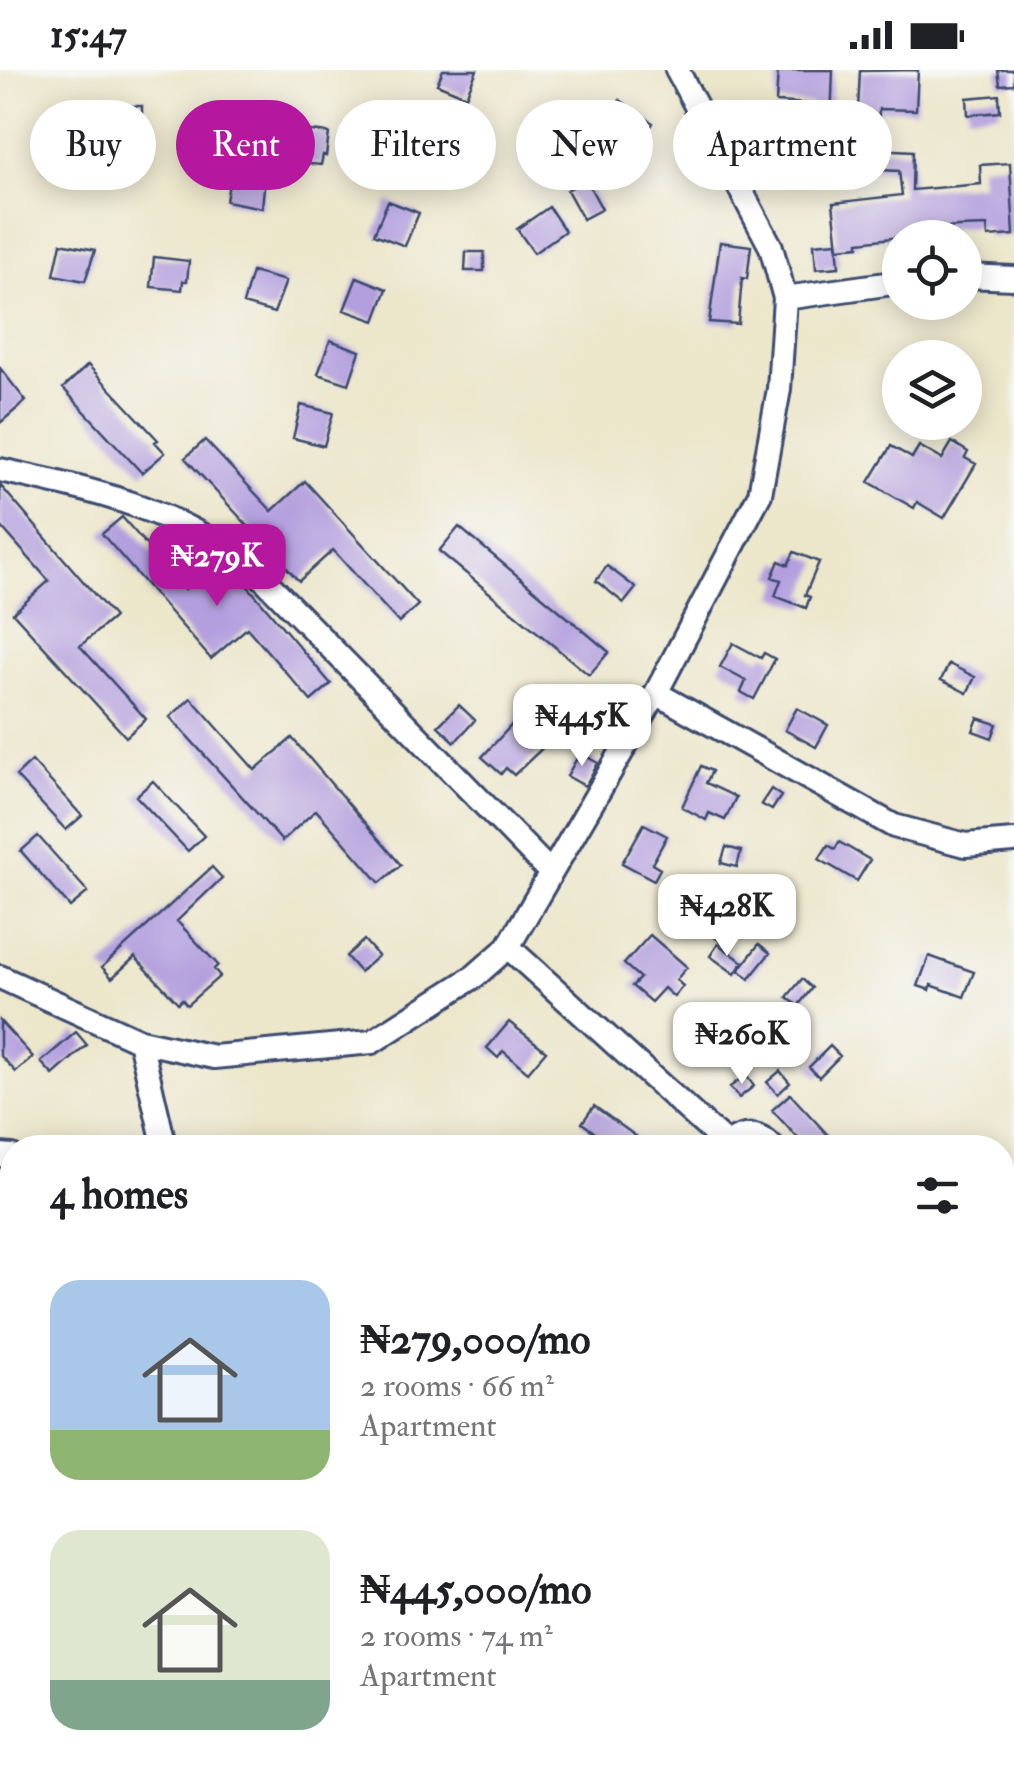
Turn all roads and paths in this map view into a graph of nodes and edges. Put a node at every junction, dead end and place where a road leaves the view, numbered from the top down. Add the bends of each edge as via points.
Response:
1 (677, 70) edge
2 (982, 277) edge
3 (1014, 278) edge
4 (882, 285) edge
5 (785, 298) junction
6 (0, 470) edge
7 (656, 693) junction
8 (1014, 841) edge
9 (550, 872) junction
10 (508, 947) junction
11 (0, 977) edge
12 (140, 1041) junction
13 (162, 1135) edge
14 (713, 1135) edge

1 - 5 lane via 771,247
2 - 3 lane
4 - 5 lane
5 - 7 lane via 779,389 760,494
6 - 9 lane via 103,492 218,542 253,568
7 - 8 lane via 894,826 965,844
7 - 9 lane
9 - 10 lane
10 - 12 lane via 372,1042 214,1057
10 - 14 lane
11 - 12 lane
12 - 13 lane

